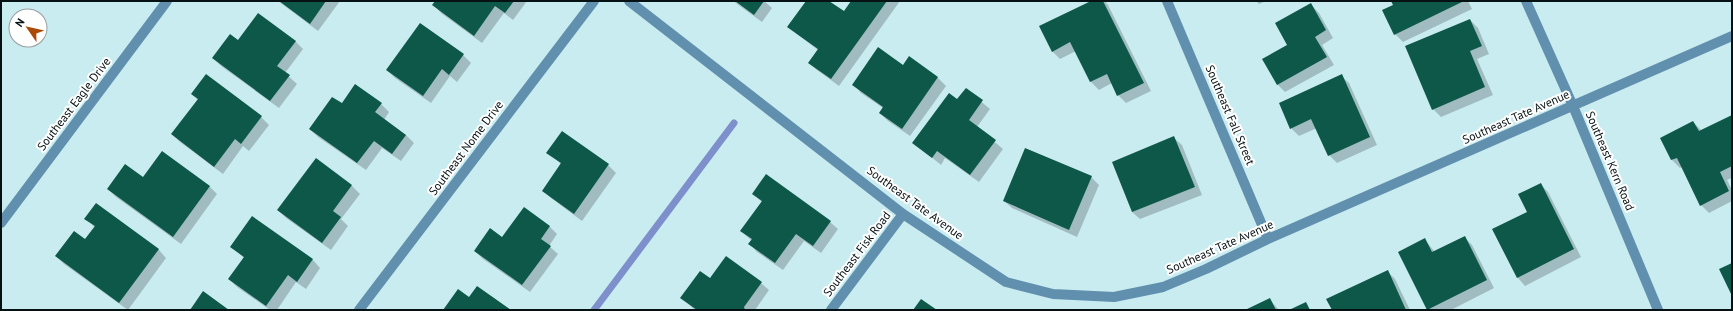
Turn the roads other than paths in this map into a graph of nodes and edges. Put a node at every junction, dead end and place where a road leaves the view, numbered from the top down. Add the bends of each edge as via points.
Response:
1 (168, 1) edge
2 (594, 1) edge
3 (629, 1) edge
4 (1167, 1) edge
5 (1526, 1) edge
6 (1732, 36) edge
7 (1573, 106) junction
8 (903, 214) junction
9 (1, 223) edge
10 (1268, 239) junction
11 (359, 310) edge
12 (831, 310) edge
13 (1658, 310) edge

1 - 9 street, Southeast Eagle Drive
2 - 11 street, Southeast Nome Drive
3 - 8 street, Southeast Tate Avenue
4 - 10 street, Southeast Fall Street
5 - 7 street, Southeast Kern Road
6 - 7 street, Southeast Tate Avenue
7 - 10 street, Southeast Tate Avenue
7 - 13 street, Southeast Kern Road
8 - 10 street, Southeast Tate Avenue via 1006,282 1053,294 1114,297 1163,287
8 - 12 street, Southeast Fisk Road

